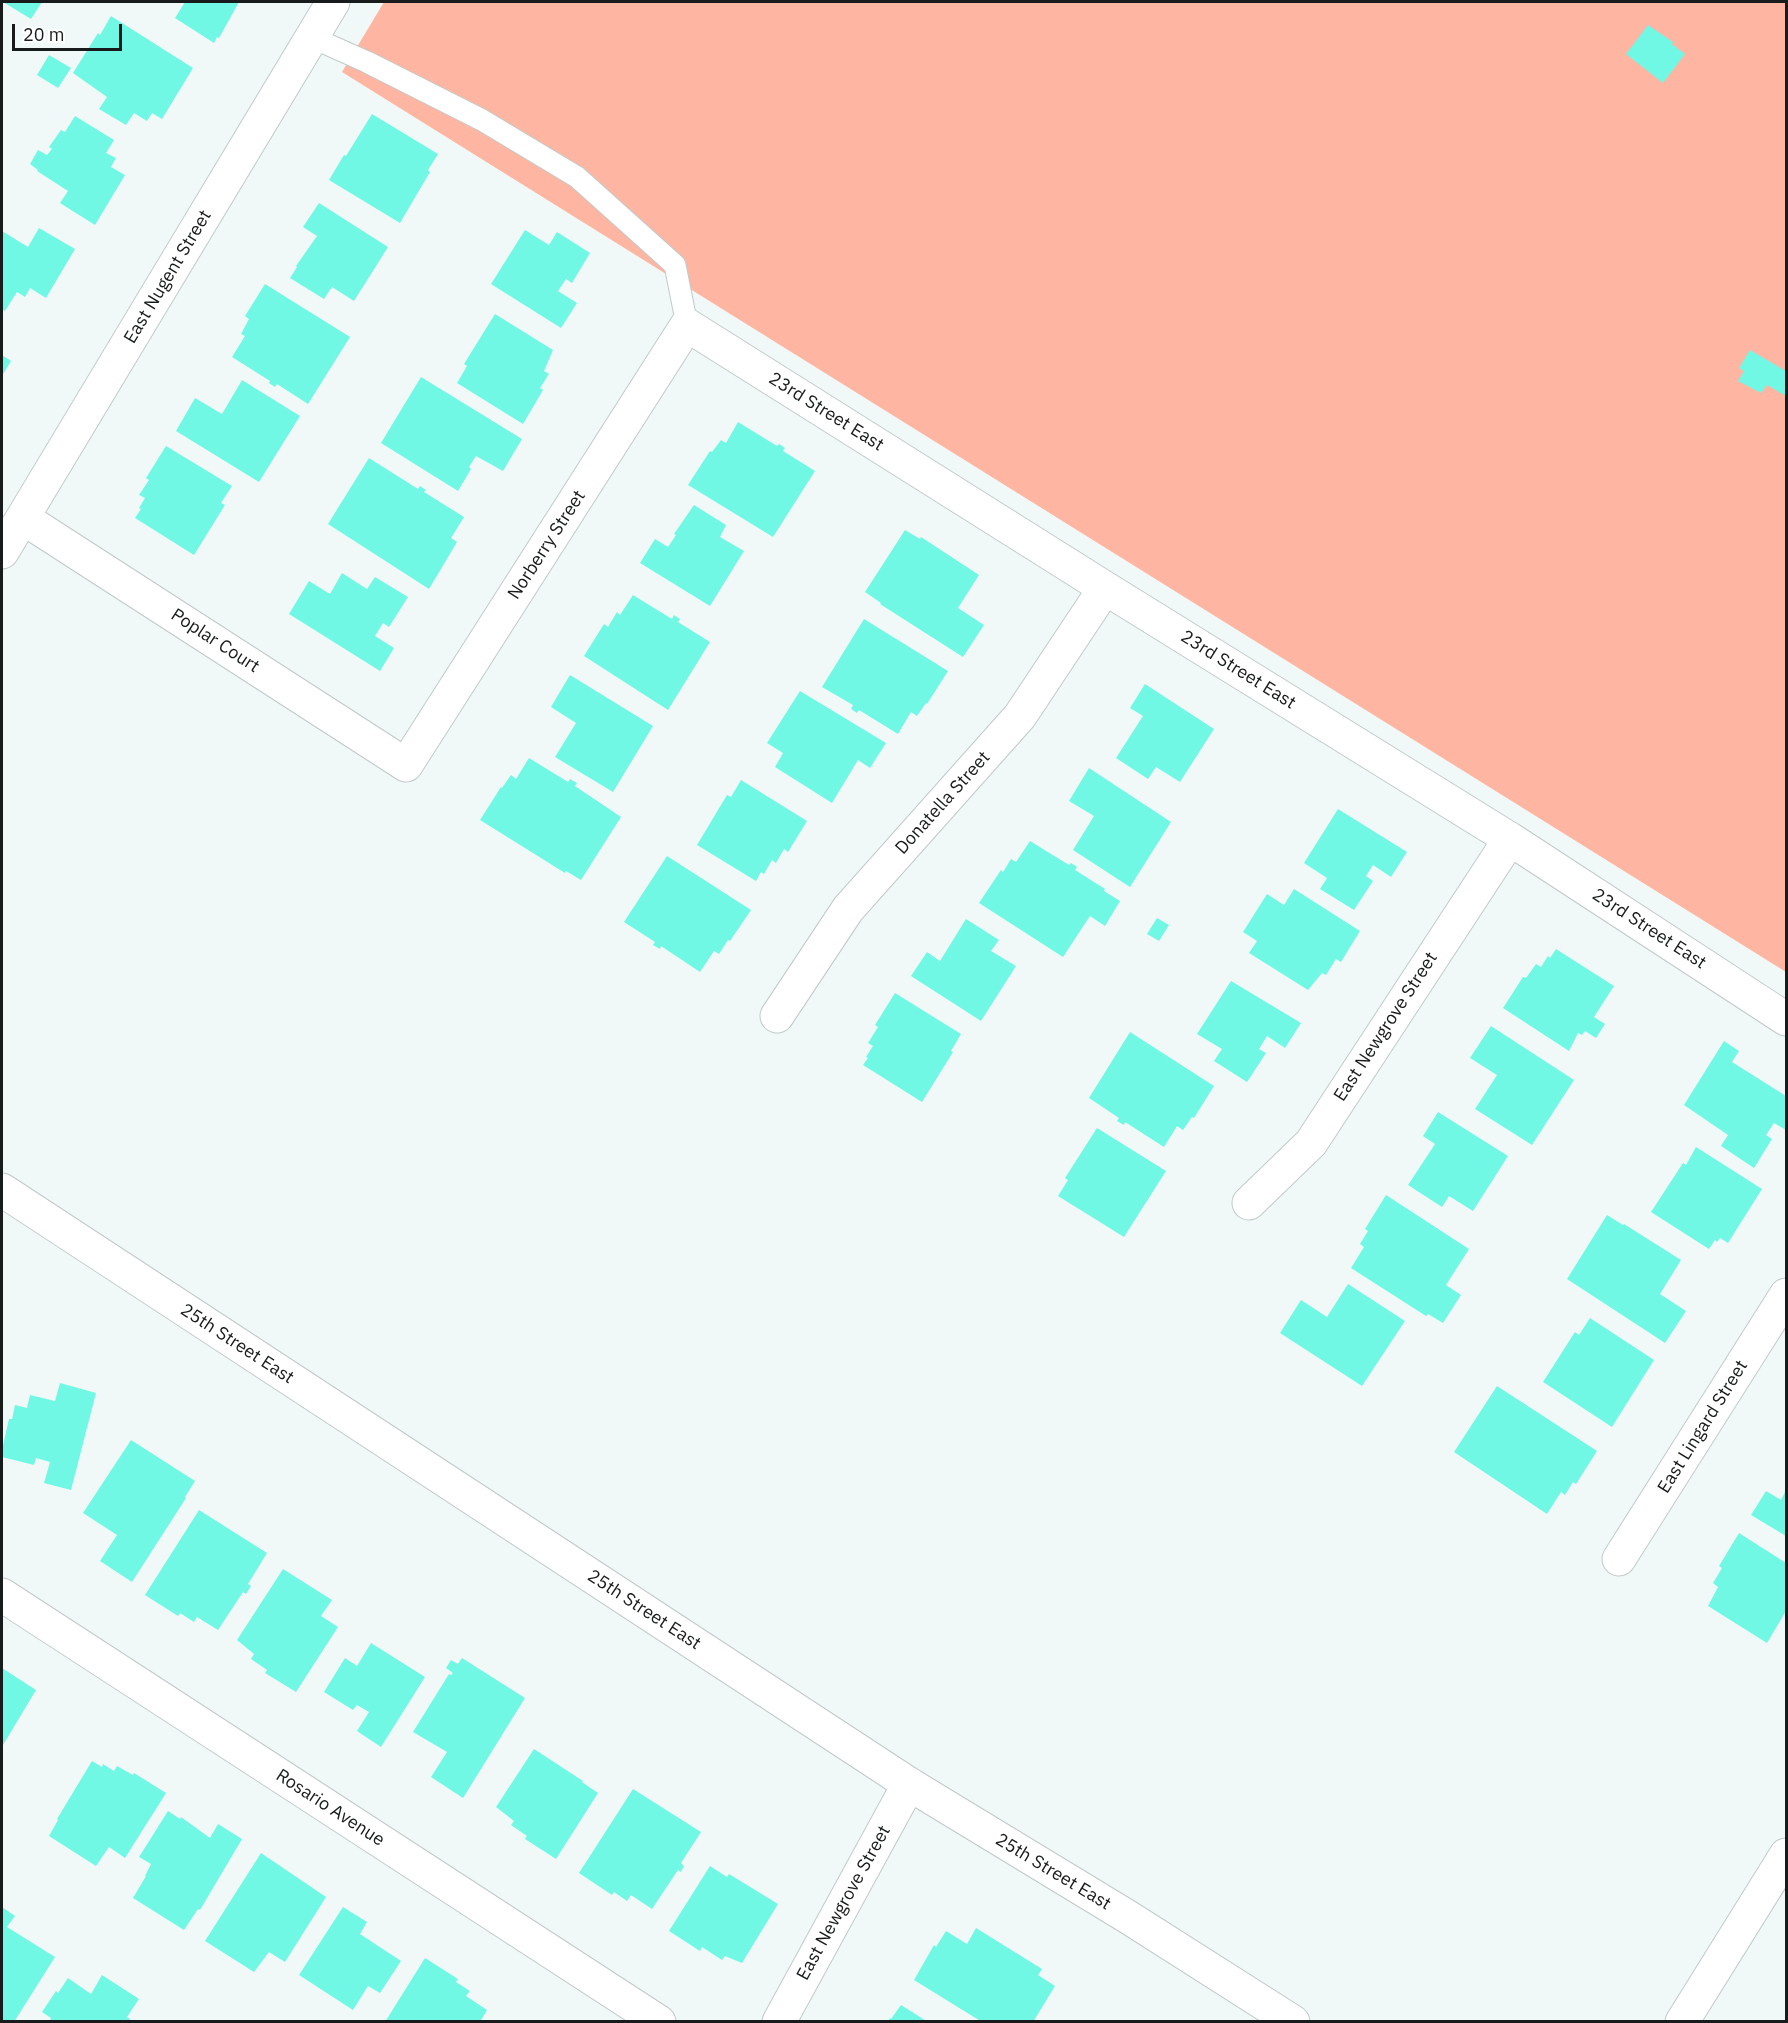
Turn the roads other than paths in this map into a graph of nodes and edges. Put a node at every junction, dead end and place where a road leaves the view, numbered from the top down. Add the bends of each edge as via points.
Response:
1 (333, 2) edge
2 (311, 37) junction
3 (687, 325) junction
4 (23, 518) junction
5 (2, 552) edge
6 (1106, 588) junction
7 (406, 765) joint
8 (1509, 839) junction
9 (777, 1016) dead end
10 (1786, 1019) edge
11 (2, 1190) edge
12 (1249, 1203) dead end
13 (1786, 1295) edge
14 (1619, 1559) dead end
15 (2, 1595) edge
16 (909, 1784) junction
17 (1786, 1855) edge
18 (659, 2022) edge
19 (779, 2022) edge
20 (1293, 2022) edge
21 (1682, 2022) edge

1 - 2 street, East Nugent Street
2 - 3 lane via 482,120 577,177 675,266
2 - 4 street, East Nugent Street
3 - 6 street, 23rd Street East
3 - 7 street, Norberry Street
4 - 5 street, East Nugent Street
4 - 7 street, Poplar Court
6 - 8 street, 23rd Street East
6 - 9 street, Donatella Street via 1020,716 848,909
8 - 10 street, 23rd Street East
8 - 12 street, East Newgrove Street via 1311,1143
11 - 16 street, 25th Street East
13 - 14 street, East Lingard Street
15 - 18 street, Rosario Avenue
16 - 19 street, East Newgrove Street
16 - 20 street, 25th Street East
17 - 21 street

